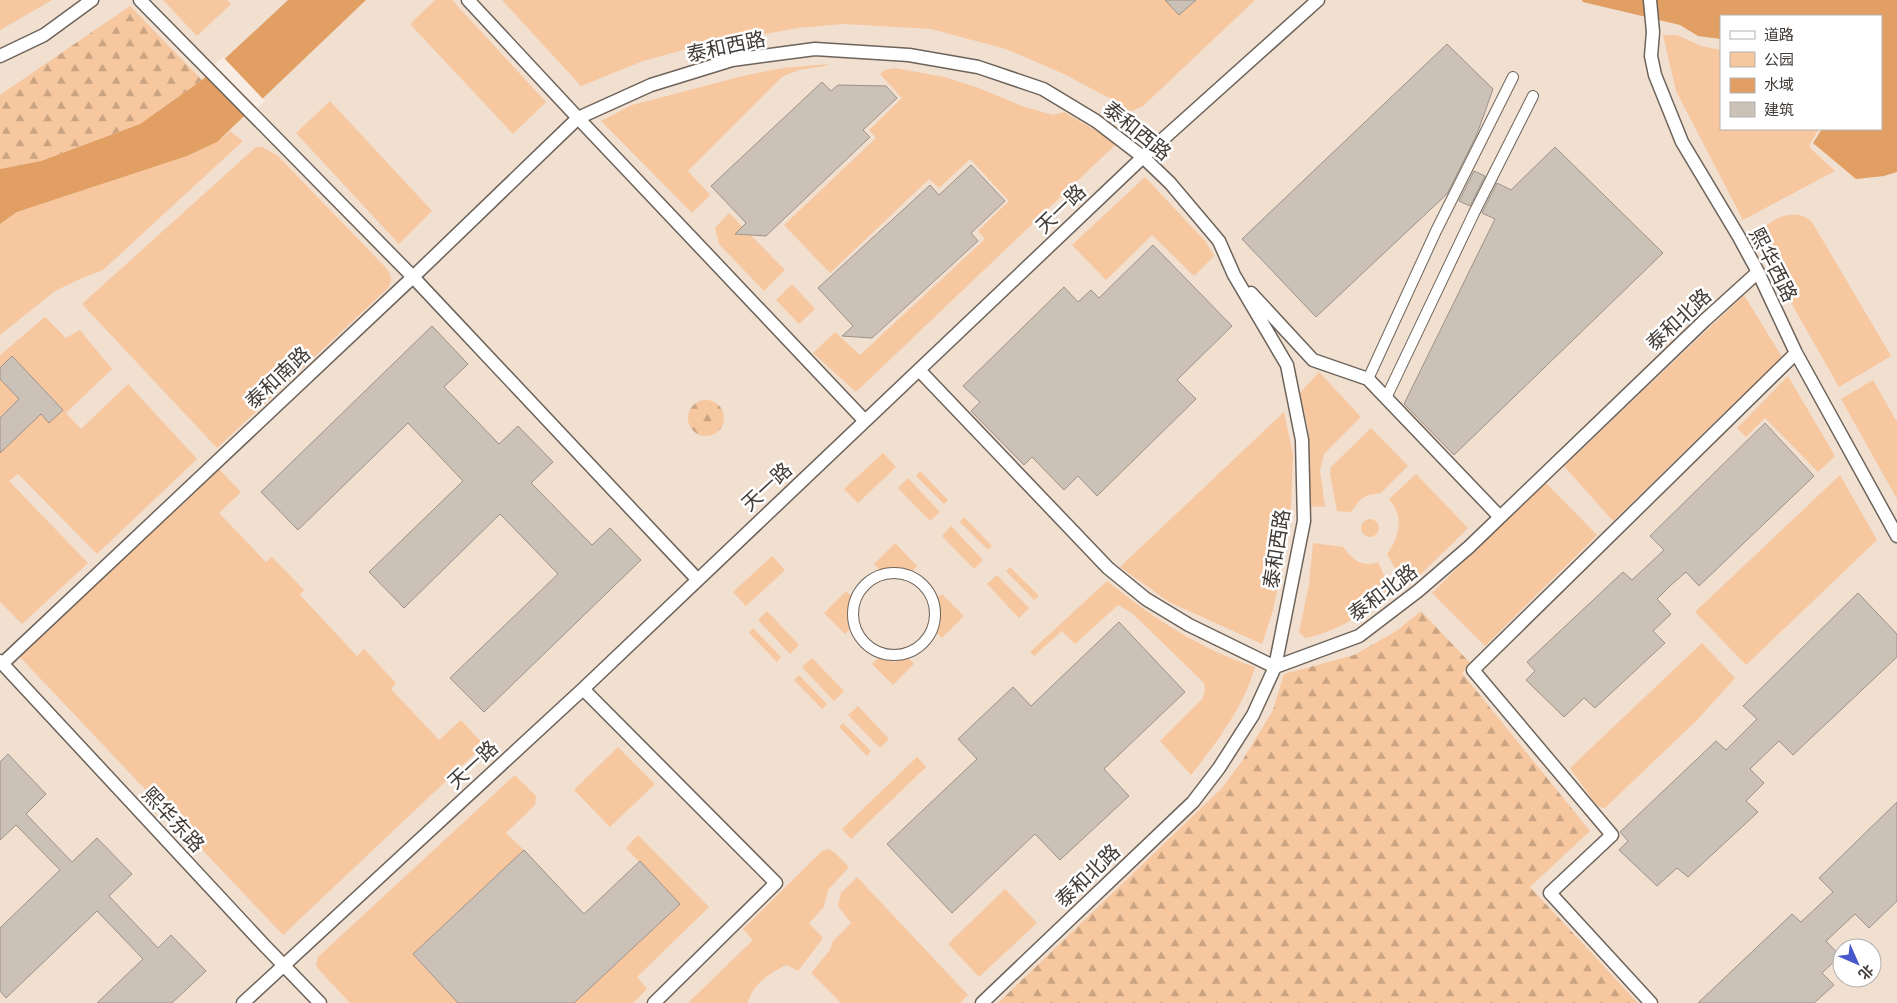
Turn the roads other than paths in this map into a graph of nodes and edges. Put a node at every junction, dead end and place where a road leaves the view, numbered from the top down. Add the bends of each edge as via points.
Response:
1 (92, 0) edge
2 (140, 0) edge
3 (468, 0) edge
4 (1318, 0) edge
5 (1650, 0) edge
6 (0, 56) edge
7 (1513, 77) dead end
8 (1533, 96) dead end
9 (578, 118) junction
10 (1143, 157) junction
11 (1758, 272) junction
12 (1234, 275) junction
13 (413, 277) junction
14 (1796, 353) junction
15 (919, 370) junction
16 (1368, 379) junction
17 (1386, 398) junction
18 (865, 421) junction
19 (1500, 517) junction
20 (1897, 536) edge
21 (698, 579) junction
22 (921, 644) joint
23 (1, 663) edge
24 (1275, 666) junction
25 (583, 688) junction
26 (284, 964) junction
27 (243, 1003) edge
28 (320, 1003) edge
29 (654, 1003) edge
30 (982, 1003) edge
31 (1652, 1003) edge

1 - 6 street via 44,35
2 - 13 street
3 - 9 street
4 - 10 street, 天一路
5 - 11 street, 熙华西路 via 1651,56 1655,75 1682,142
7 - 16 street via 1436,231
8 - 17 street
9 - 10 street, 泰和西路 via 651,85 732,60 815,49 909,55 978,67 1043,89 1096,121
9 - 13 street, 泰和南路
9 - 18 street
10 - 12 street, 泰和西路 via 1170,183 1219,241
10 - 15 street, 天一路
11 - 14 street, 熙华西路
11 - 19 street, 泰和北路
12 - 16 street via 1313,360
12 - 24 street, 泰和西路 via 1287,365 1302,440 1304,521
13 - 21 street
13 - 23 street, 泰和南路
14 - 20 street, 熙华西路
14 - 31 street via 1473,670 1612,835 1550,893
15 - 18 street, 天一路
15 - 24 street via 1108,568 1146,599 1189,625
16 - 17 street
17 - 19 street
18 - 21 street, 天一路
19 - 24 street, 泰和北路 via 1418,591 1359,636
21 - 25 street, 天一路
22 - 22 street via 898,655 873,650 863,642 856,631 853,606 866,584 877,577 896,574 914,578 924,586 933,603 934,622
23 - 26 street, 熙华东路
24 - 30 street, 泰和北路 via 1254,715 1193,802
25 - 26 street, 天一路
25 - 29 street via 776,883
26 - 27 street, 天一路
26 - 28 street, 熙华东路

